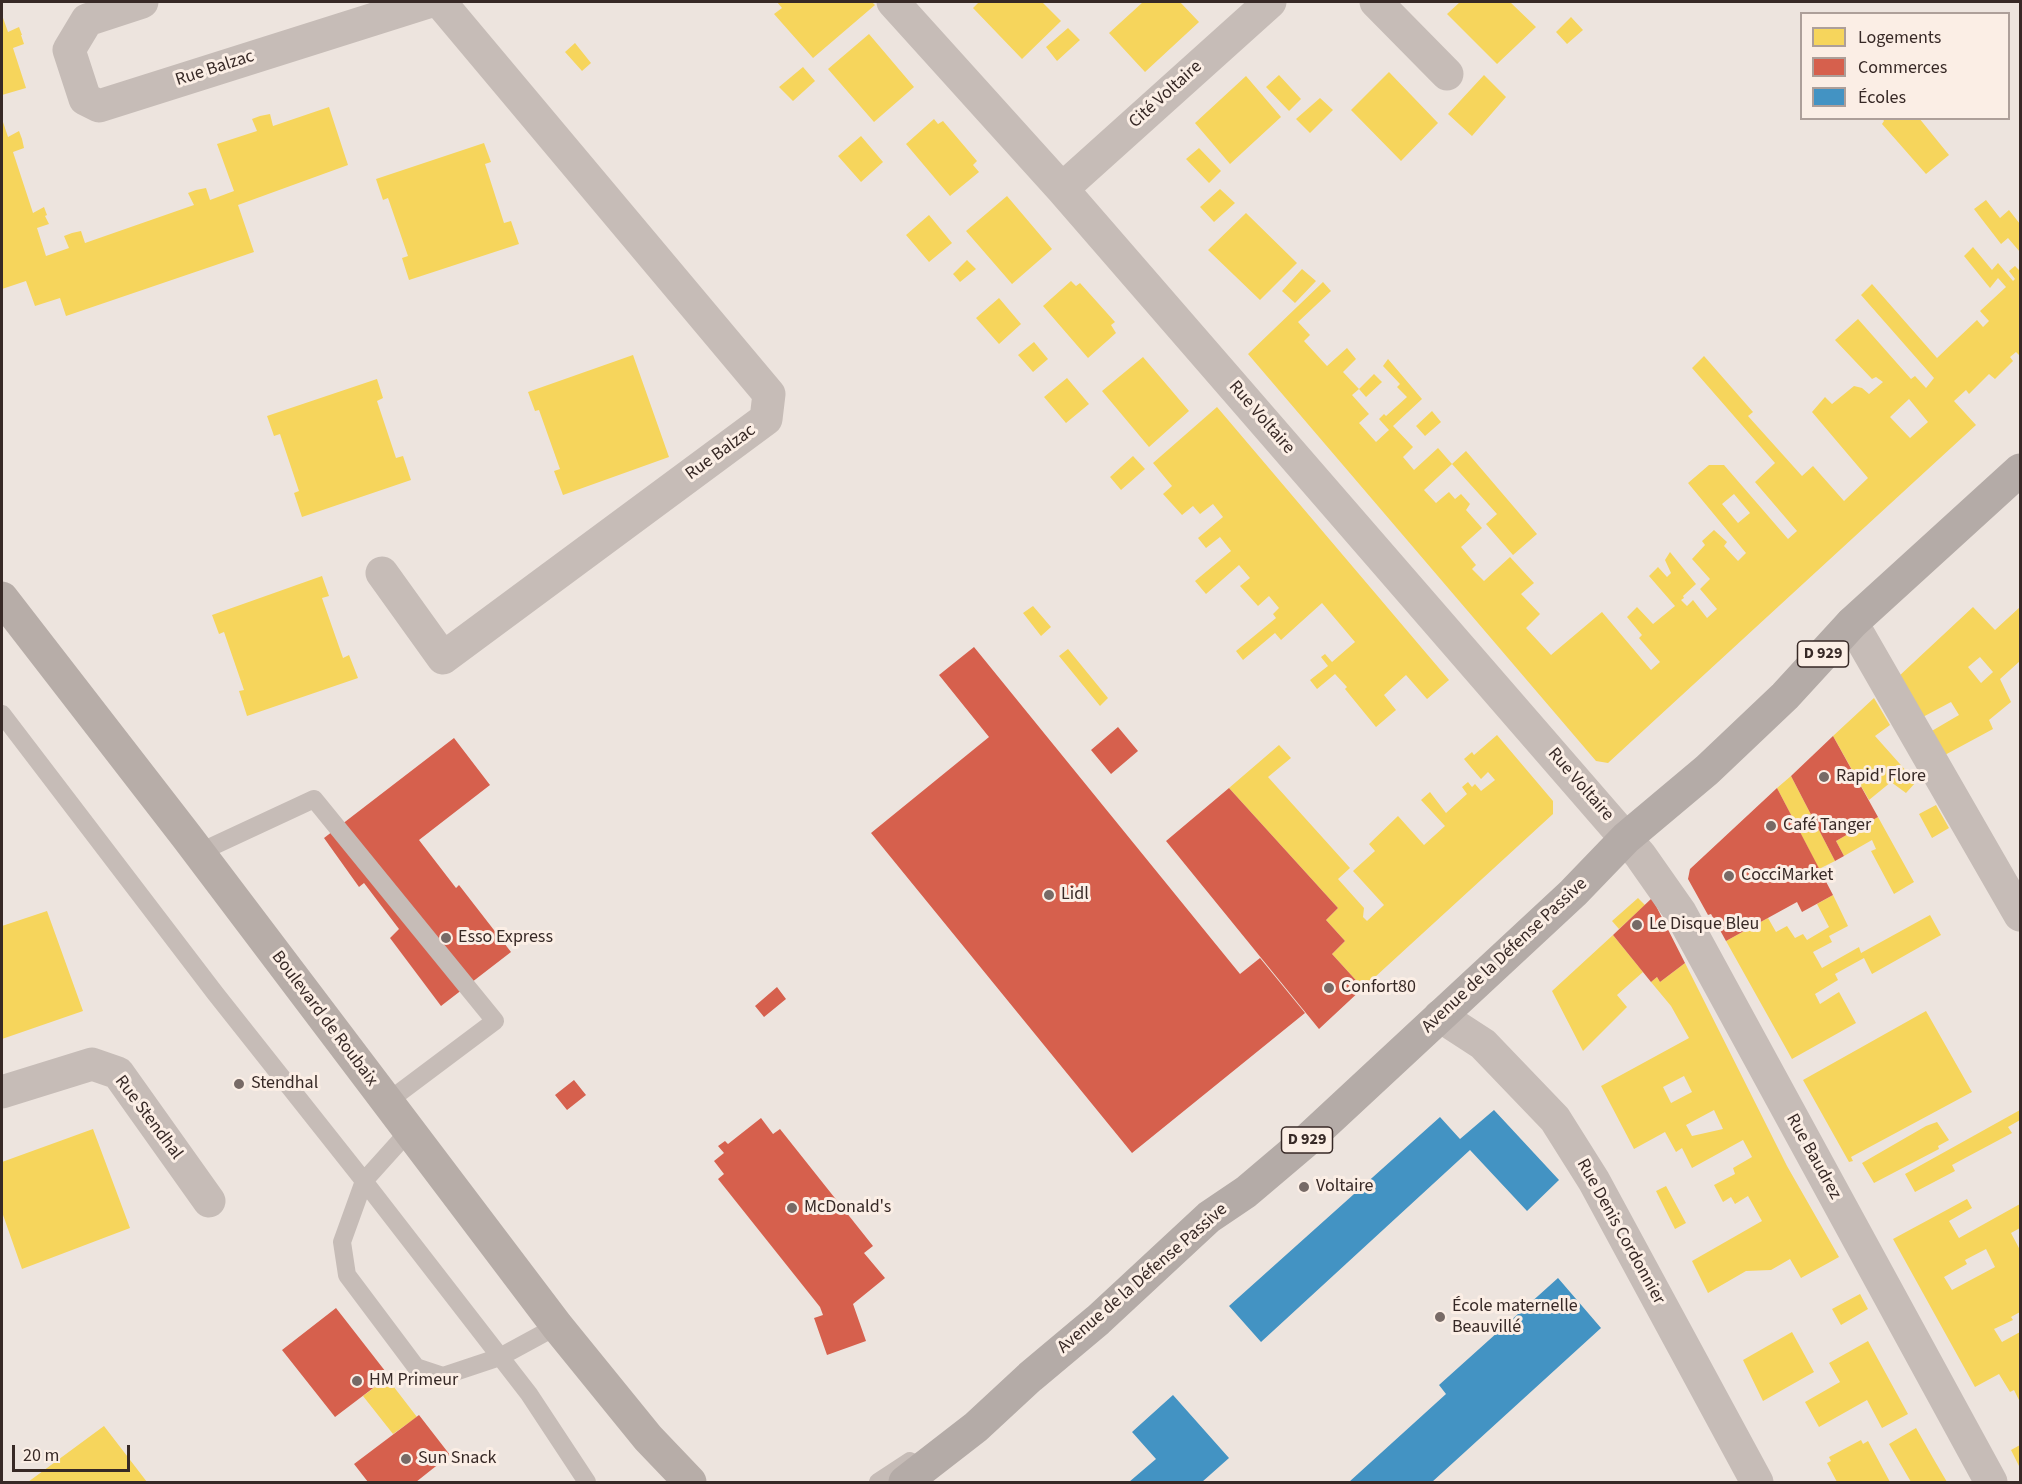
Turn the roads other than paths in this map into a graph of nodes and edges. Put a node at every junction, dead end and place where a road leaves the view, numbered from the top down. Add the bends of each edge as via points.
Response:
1 (142, 2) edge
2 (428, 2) edge
3 (440, 2) edge
4 (893, 2) edge
5 (1270, 2) edge
6 (1376, 2) edge
7 (84, 11) edge
8 (1447, 75) dead end
9 (1062, 189) junction
10 (2020, 470) edge
11 (382, 573) dead end
12 (2, 598) edge
13 (1852, 623) junction
14 (2, 714) edge
15 (1626, 838) junction
16 (198, 853) junction
17 (2020, 915) edge
18 (1440, 1016) junction
19 (2, 1092) edge
20 (387, 1102) junction
21 (409, 1131) junction
22 (364, 1181) junction
23 (209, 1201) dead end
24 (557, 1326) junction
25 (500, 1357) junction
26 (976, 1427) junction
27 (648, 1438) junction
28 (587, 1482) edge
29 (663, 1482) edge
30 (690, 1482) edge
31 (878, 1482) edge
32 (905, 1482) edge
33 (936, 1482) edge
34 (1757, 1482) edge
35 (1991, 1482) edge

1 - 7 street, Rue Balzac
2 - 7 street, Rue Balzac via 99,106 85,99 69,50
3 - 11 street, Rue Balzac via 769,394 766,419 442,658
4 - 9 street, Rue Voltaire
5 - 9 street, Cité Voltaire
6 - 8 street
9 - 15 street, Rue Voltaire
10 - 13 main road, Avenue de la Défense Passive / D 929
12 - 16 main road, Boulevard de Roubaix
13 - 15 main road, Avenue de la Défense Passive / D 929 via 1785,696 1707,770
13 - 17 street
14 - 22 lane
15 - 18 main road, Avenue de la Défense Passive / D 929 via 1573,893
15 - 35 street, Rue Baudrez via 1680,912
16 - 20 main road, Boulevard de Roubaix
16 - 20 lane via 314,799 495,1021
18 - 26 main road, Avenue de la Défense Passive / D 929 via 1305,1142 1246,1192 1209,1217
18 - 34 street, Rue Denis Cordonnier via 1483,1044 1555,1119 1594,1182
19 - 23 street, Rue Stendhal via 92,1064 118,1073
20 - 21 main road, Boulevard de Roubaix
21 - 22 lane
21 - 24 main road, Boulevard de Roubaix
22 - 25 lane
22 - 25 lane via 342,1242 347,1275 416,1367 443,1376
24 - 25 lane
24 - 27 main road, Boulevard de Roubaix
25 - 28 lane
26 - 31 lane, Avenue de la Défense Passive / D 929 via 911,1460
26 - 32 main road, Avenue de la Défense Passive / D 929
26 - 33 main road, Avenue de la Défense Passive / D 929
27 - 29 main road, Boulevard de Roubaix
27 - 30 main road, Boulevard de Roubaix

